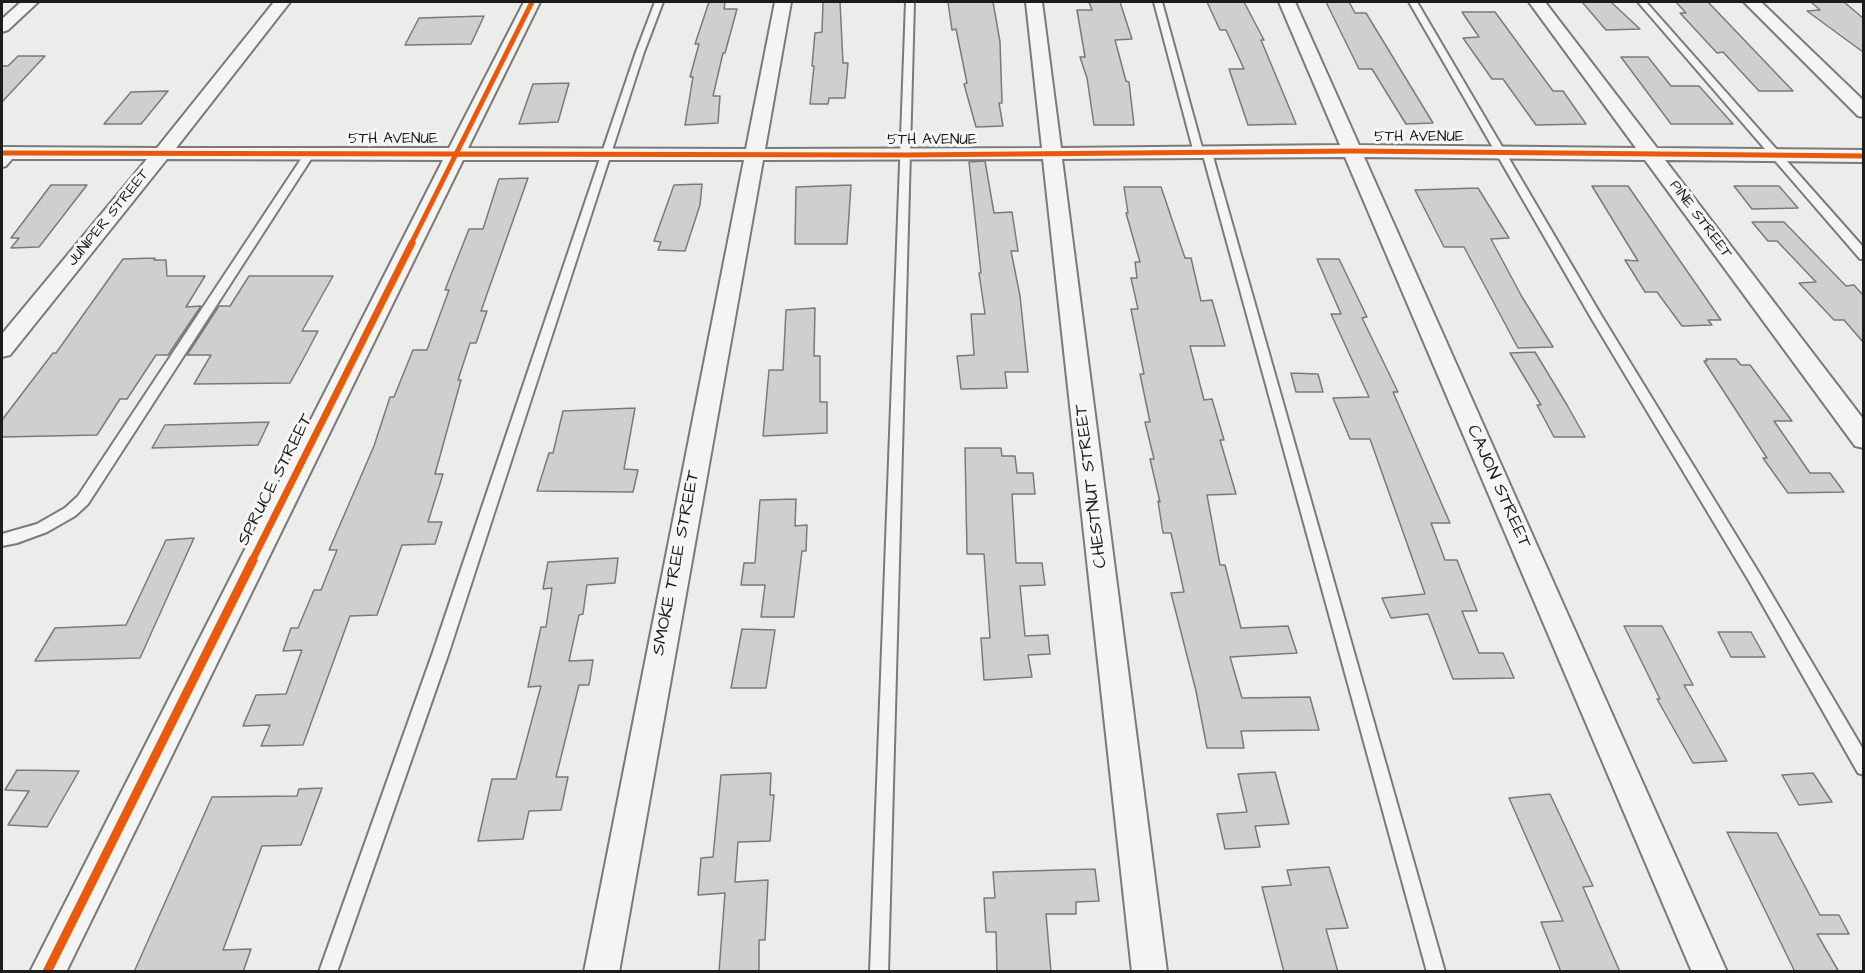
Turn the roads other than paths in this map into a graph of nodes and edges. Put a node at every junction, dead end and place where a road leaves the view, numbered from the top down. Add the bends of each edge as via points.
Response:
1 (30, 2) edge
2 (282, 2) edge
3 (532, 2) edge
4 (659, 2) edge
5 (783, 2) edge
6 (910, 2) edge
7 (1034, 2) edge
8 (1158, 2) edge
9 (1287, 2) edge
10 (1413, 2) edge
11 (1537, 2) edge
12 (1642, 2) edge
13 (1752, 2) edge
14 (2, 27) edge
15 (1863, 112) edge
16 (1352, 151) junction
17 (163, 152) junction
18 (1502, 152) junction
19 (309, 153) junction
20 (1203, 153) junction
21 (1650, 153) junction
22 (457, 154) junction
23 (754, 154) junction
24 (1053, 154) junction
25 (608, 155) junction
26 (905, 155) junction
27 (1774, 155) junction
28 (5, 156) edge
29 (1863, 156) edge
30 (1863, 256) edge
31 (2, 349) edge
32 (1863, 439) edge
33 (2, 540) edge
34 (1863, 767) edge
35 (47, 972) edge
36 (328, 972) edge
37 (601, 972) edge
38 (879, 972) edge
39 (1150, 972) edge
40 (1436, 972) edge
41 (1710, 972) edge

1 - 14 street
2 - 17 street, JUNIPER STREET
3 - 22 street, SPRUCE STREET
4 - 25 lane
5 - 23 street, SMOKE TREE STREET
6 - 26 lane
7 - 24 street, CHESTNUT STREET
8 - 20 lane
9 - 16 street, CAJON STREET
10 - 18 lane
11 - 21 street, PINE STREET
12 - 27 lane
13 - 15 street
16 - 18 street, 5TH AVENUE
16 - 20 street, 5TH AVENUE
16 - 41 street, CAJON STREET
17 - 19 street, 5TH AVENUE
17 - 28 street, 5TH AVENUE
17 - 31 street, JUNIPER STREET
18 - 21 street, 5TH AVENUE
18 - 34 lane
19 - 22 street, 5TH AVENUE
19 - 33 lane via 82,500 42,528
20 - 24 street, 5TH AVENUE
20 - 40 lane
21 - 27 street, 5TH AVENUE
21 - 32 street, PINE STREET
22 - 25 street, 5TH AVENUE
22 - 35 street, SPRUCE STREET
23 - 25 street, 5TH AVENUE
23 - 26 street, 5TH AVENUE
23 - 37 street, SMOKE TREE STREET
24 - 26 street, 5TH AVENUE
24 - 39 street, CHESTNUT STREET
25 - 36 lane via 440,655
26 - 38 lane
27 - 29 street, 5TH AVENUE
27 - 30 lane

